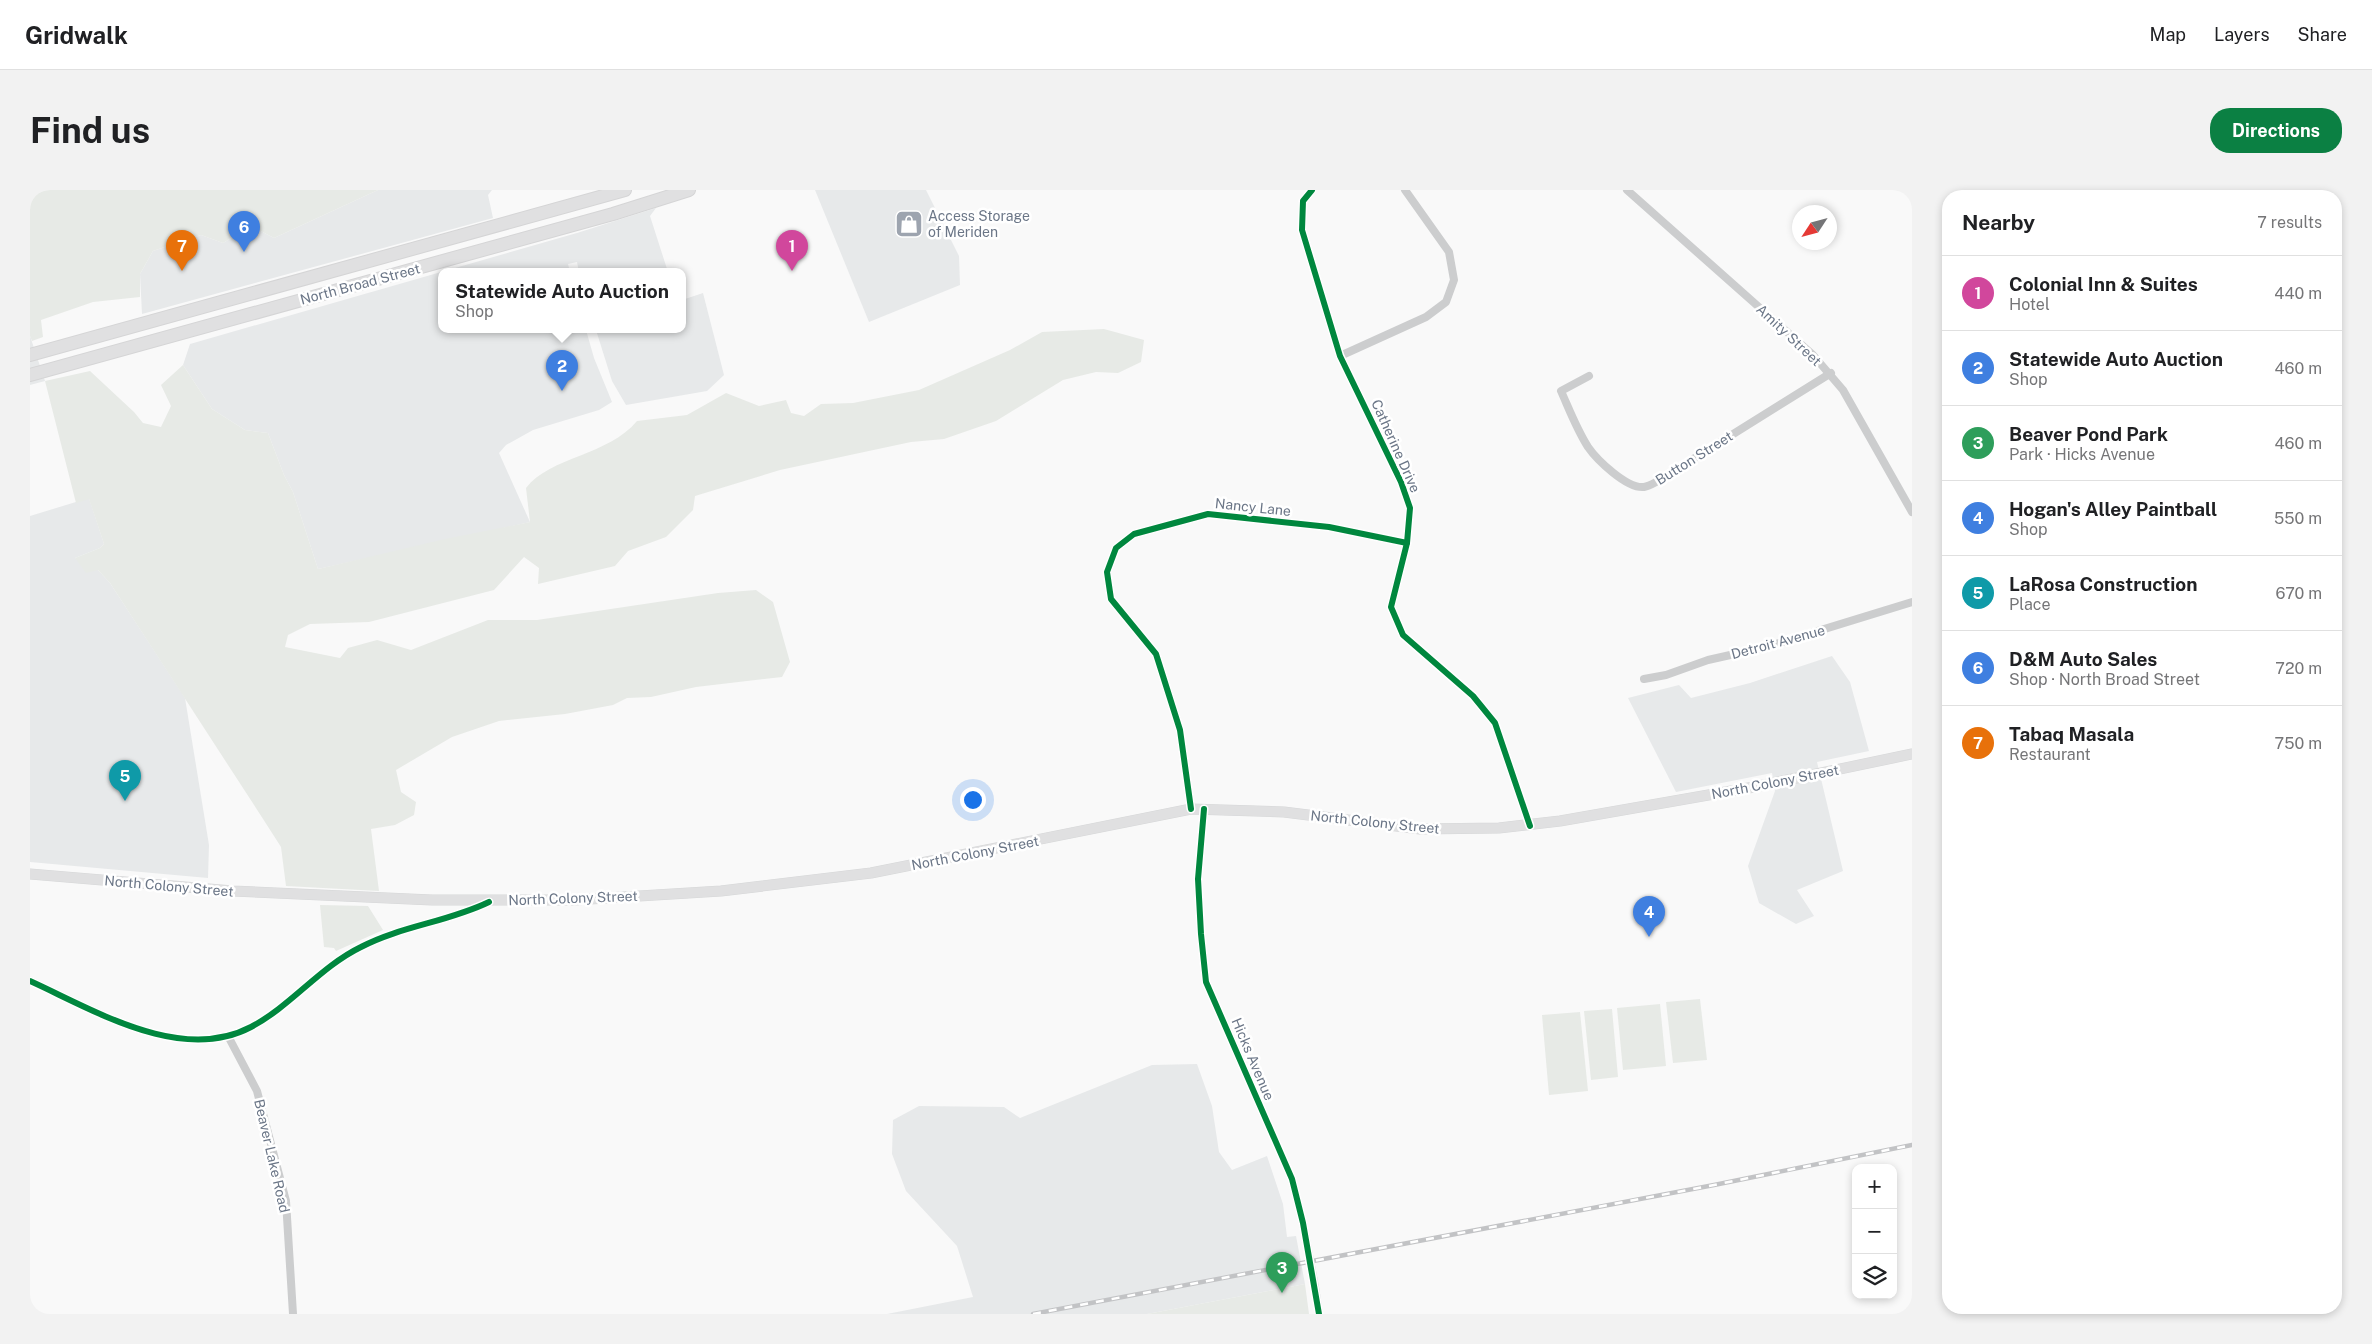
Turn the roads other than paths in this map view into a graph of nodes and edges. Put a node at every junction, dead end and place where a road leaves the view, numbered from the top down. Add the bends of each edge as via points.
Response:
1 (625, 190) edge
2 (688, 190) edge
3 (1312, 190) edge
4 (1405, 190) edge
5 (1627, 190) edge
6 (530, 217) junction
7 (537, 235) junction
8 (30, 355) edge
9 (1340, 356) junction
10 (1831, 374) junction
11 (30, 375) edge
12 (1588, 376) dead end
13 (1912, 512) edge
14 (1407, 543) junction
15 (1912, 602) edge
16 (1644, 679) dead end
17 (1912, 754) edge
18 (1191, 809) junction
19 (1204, 809) junction
20 (1530, 826) junction
21 (30, 874) edge
22 (488, 902) junction
23 (30, 981) edge
24 (228, 1036) junction
25 (293, 1314) edge
26 (1319, 1314) edge

1 - 6 highway, North Broad Street
2 - 7 highway, North Broad Street
3 - 9 street, Catherine Drive via 1303,201 1302,230
4 - 9 street via 1449,252 1454,280 1446,302 1426,317
5 - 10 street, Amity Street via 1783,327
6 - 7 highway
6 - 8 highway, North Broad Street
7 - 11 highway, North Broad Street
9 - 14 street, Catherine Drive via 1401,482 1410,508
10 - 12 street, Button Street via 1658,481 1643,487 1630,484 1597,457 1582,436 1560,391
10 - 13 street, Amity Street
14 - 18 street, Nancy Lane via 1329,527 1208,514 1134,534 1116,548 1107,572 1112,599 1156,654 1180,730
14 - 20 street, Catherine Drive via 1392,607 1403,635 1473,696 1495,722
15 - 16 street, Detroit Avenue via 1766,647
17 - 20 main road, North Colony Street via 1754,787
18 - 19 main road, North Colony Street
18 - 22 main road, North Colony Street via 871,873 721,891
19 - 20 main road, North Colony Street via 1284,812 1420,829
19 - 26 street, Hicks Avenue, bridge via 1198,879 1206,982 1292,1179
21 - 22 main road, North Colony Street via 233,891
22 - 24 street via 467,913 384,936 359,947 257,1023
23 - 24 street via 144,1031 188,1041
24 - 25 street, Beaver Lake Road via 257,1091 286,1201

